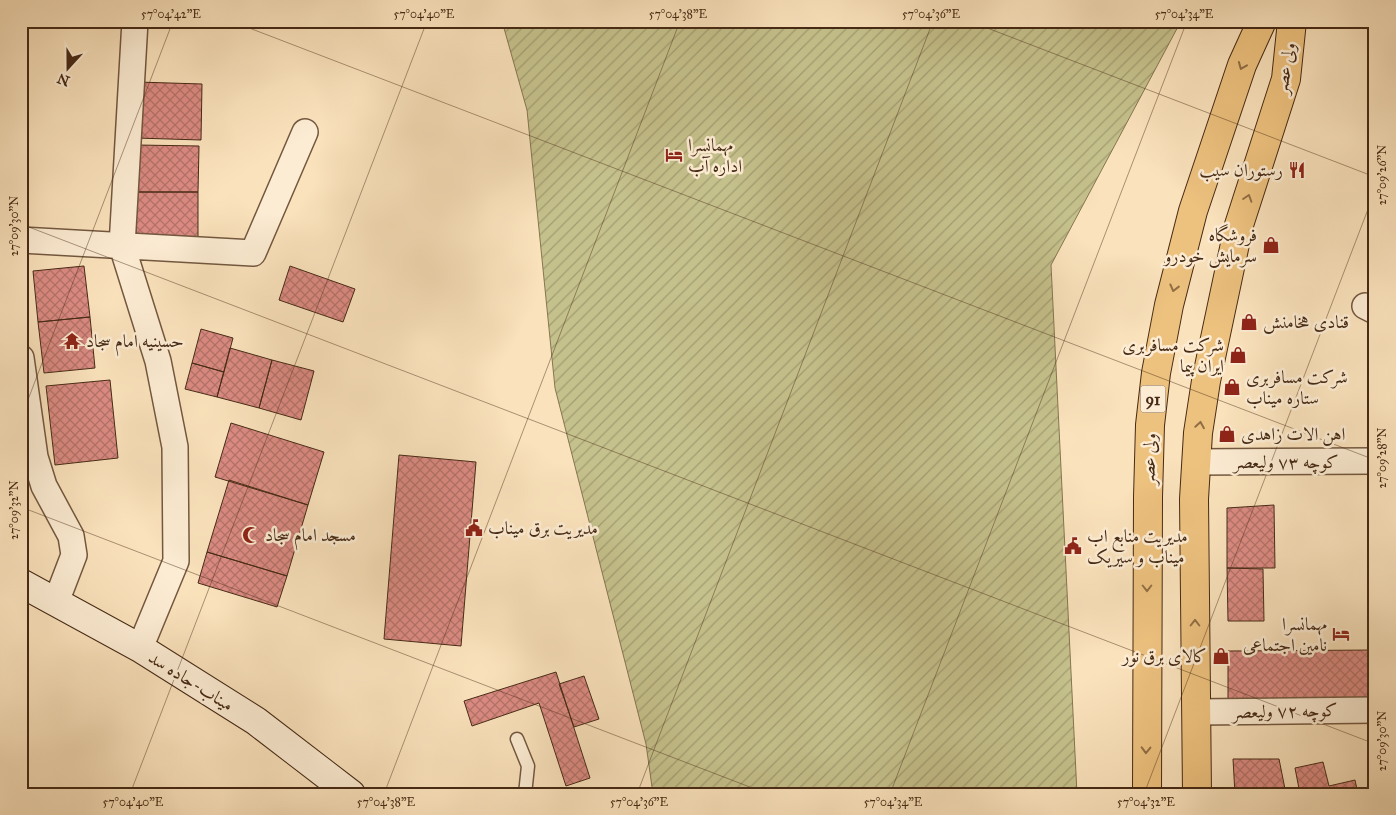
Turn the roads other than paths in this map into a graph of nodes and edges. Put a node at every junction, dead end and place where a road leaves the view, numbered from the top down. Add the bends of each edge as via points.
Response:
1 (135, 21) edge
2 (1262, 21) edge
3 (1292, 21) edge
4 (305, 132) dead end
5 (21, 240) edge
6 (122, 246) junction
7 (21, 358) edge
8 (1375, 461) edge
9 (1196, 462) junction
10 (21, 583) edge
11 (56, 602) junction
12 (140, 648) junction
13 (1375, 710) edge
14 (1196, 712) junction
15 (516, 739) dead end
16 (351, 794) edge
17 (525, 794) edge
18 (1147, 794) edge
19 (1197, 794) edge

1 - 6 street
2 -> 18 main road, ولی عصر / 91 via 1242,65 1193,211 1156,373 1150,425 1148,497
9 -> 3 main road, ولی عصر via 1206,381 1239,226 1286,79
4 - 6 street via 254,253
5 - 6 street
6 - 12 street via 158,362 175,446 176,561
7 - 11 street via 36,457 44,486 71,536 74,555
8 - 9 street, کوچه ۷۳ ولیعصر
14 -> 9 main road, ولی عصر
10 - 11 street, میناب-جاده سد
11 - 12 street, میناب-جاده سد
12 - 16 street, میناب-جاده سد via 256,721
13 - 14 street, کوچه ۷۲ ولیعصر
14 - 19 main road, ولی عصر
15 - 17 lane via 528,766

